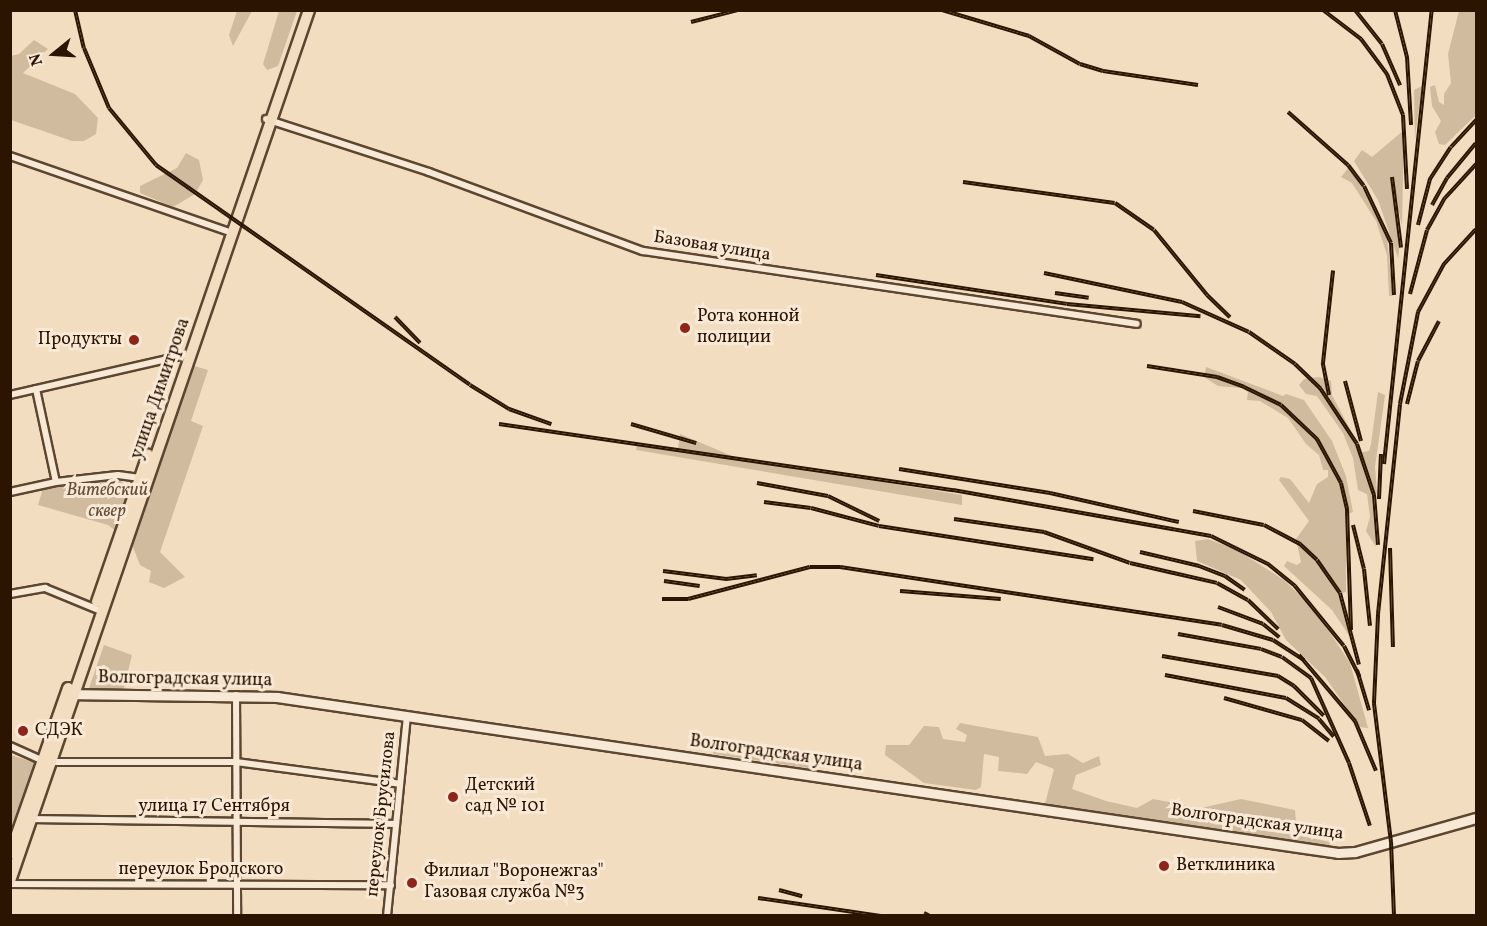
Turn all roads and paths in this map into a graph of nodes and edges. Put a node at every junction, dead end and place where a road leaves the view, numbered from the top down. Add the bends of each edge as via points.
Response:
1 (303, 10) edge
2 (309, 10) edge
3 (268, 120) junction
4 (10, 156) edge
5 (227, 231) junction
6 (1137, 324) dead end
7 (187, 356) junction
8 (36, 389) junction
9 (10, 395) edge
10 (140, 478) junction
11 (56, 482) junction
12 (10, 492) edge
13 (10, 594) edge
14 (98, 609) junction
15 (69, 694) junction
16 (236, 694) junction
17 (407, 716) junction
18 (10, 746) edge
19 (47, 761) junction
20 (236, 762) junction
21 (400, 784) junction
22 (1476, 818) edge
23 (32, 819) junction
24 (235, 823) junction
25 (396, 824) junction
26 (10, 854) edge
27 (10, 882) edge
28 (237, 884) junction
29 (391, 885) junction
30 (237, 915) edge
31 (387, 915) edge

1 - 3 main road, улица Димитрова
2 - 3 main road, улица Димитрова
3 - 5 main road, улица Димитрова
3 - 6 street, Базовая улица via 429,172 643,251
3 - 7 main road, улица Димитрова
4 - 5 street
5 - 7 main road, улица Димитрова
7 - 8 street
7 - 10 main road, улица Димитрова
7 - 14 main road, улица Димитрова
8 - 9 street
8 - 11 street
10 - 11 street via 118,475
10 - 14 main road, улица Димитрова
11 - 12 street
13 - 14 street via 45,588
14 - 15 main road, улица Димитрова
15 - 16 main road, Волгоградская улица
15 - 19 main road, улица Димитрова
16 - 17 main road, Волгоградская улица
16 - 20 street
17 - 21 street, переулок Брусилова
17 - 22 main road, Волгоградская улица via 1331,852 1355,852
18 - 19 street
19 - 20 street
19 - 23 main road, улица Димитрова
19 - 26 main road, улица Димитрова
20 - 21 street
20 - 24 street
21 - 25 street, переулок Брусилова
23 - 24 street, улица 17 Сентября
23 - 27 main road, улица Димитрова
24 - 25 street, улица 17 Сентября
24 - 28 street
25 - 29 street, переулок Брусилова
27 - 28 street, переулок Бродского
28 - 29 street, переулок Бродского
28 - 30 street
29 - 31 street, переулок Брусилова

